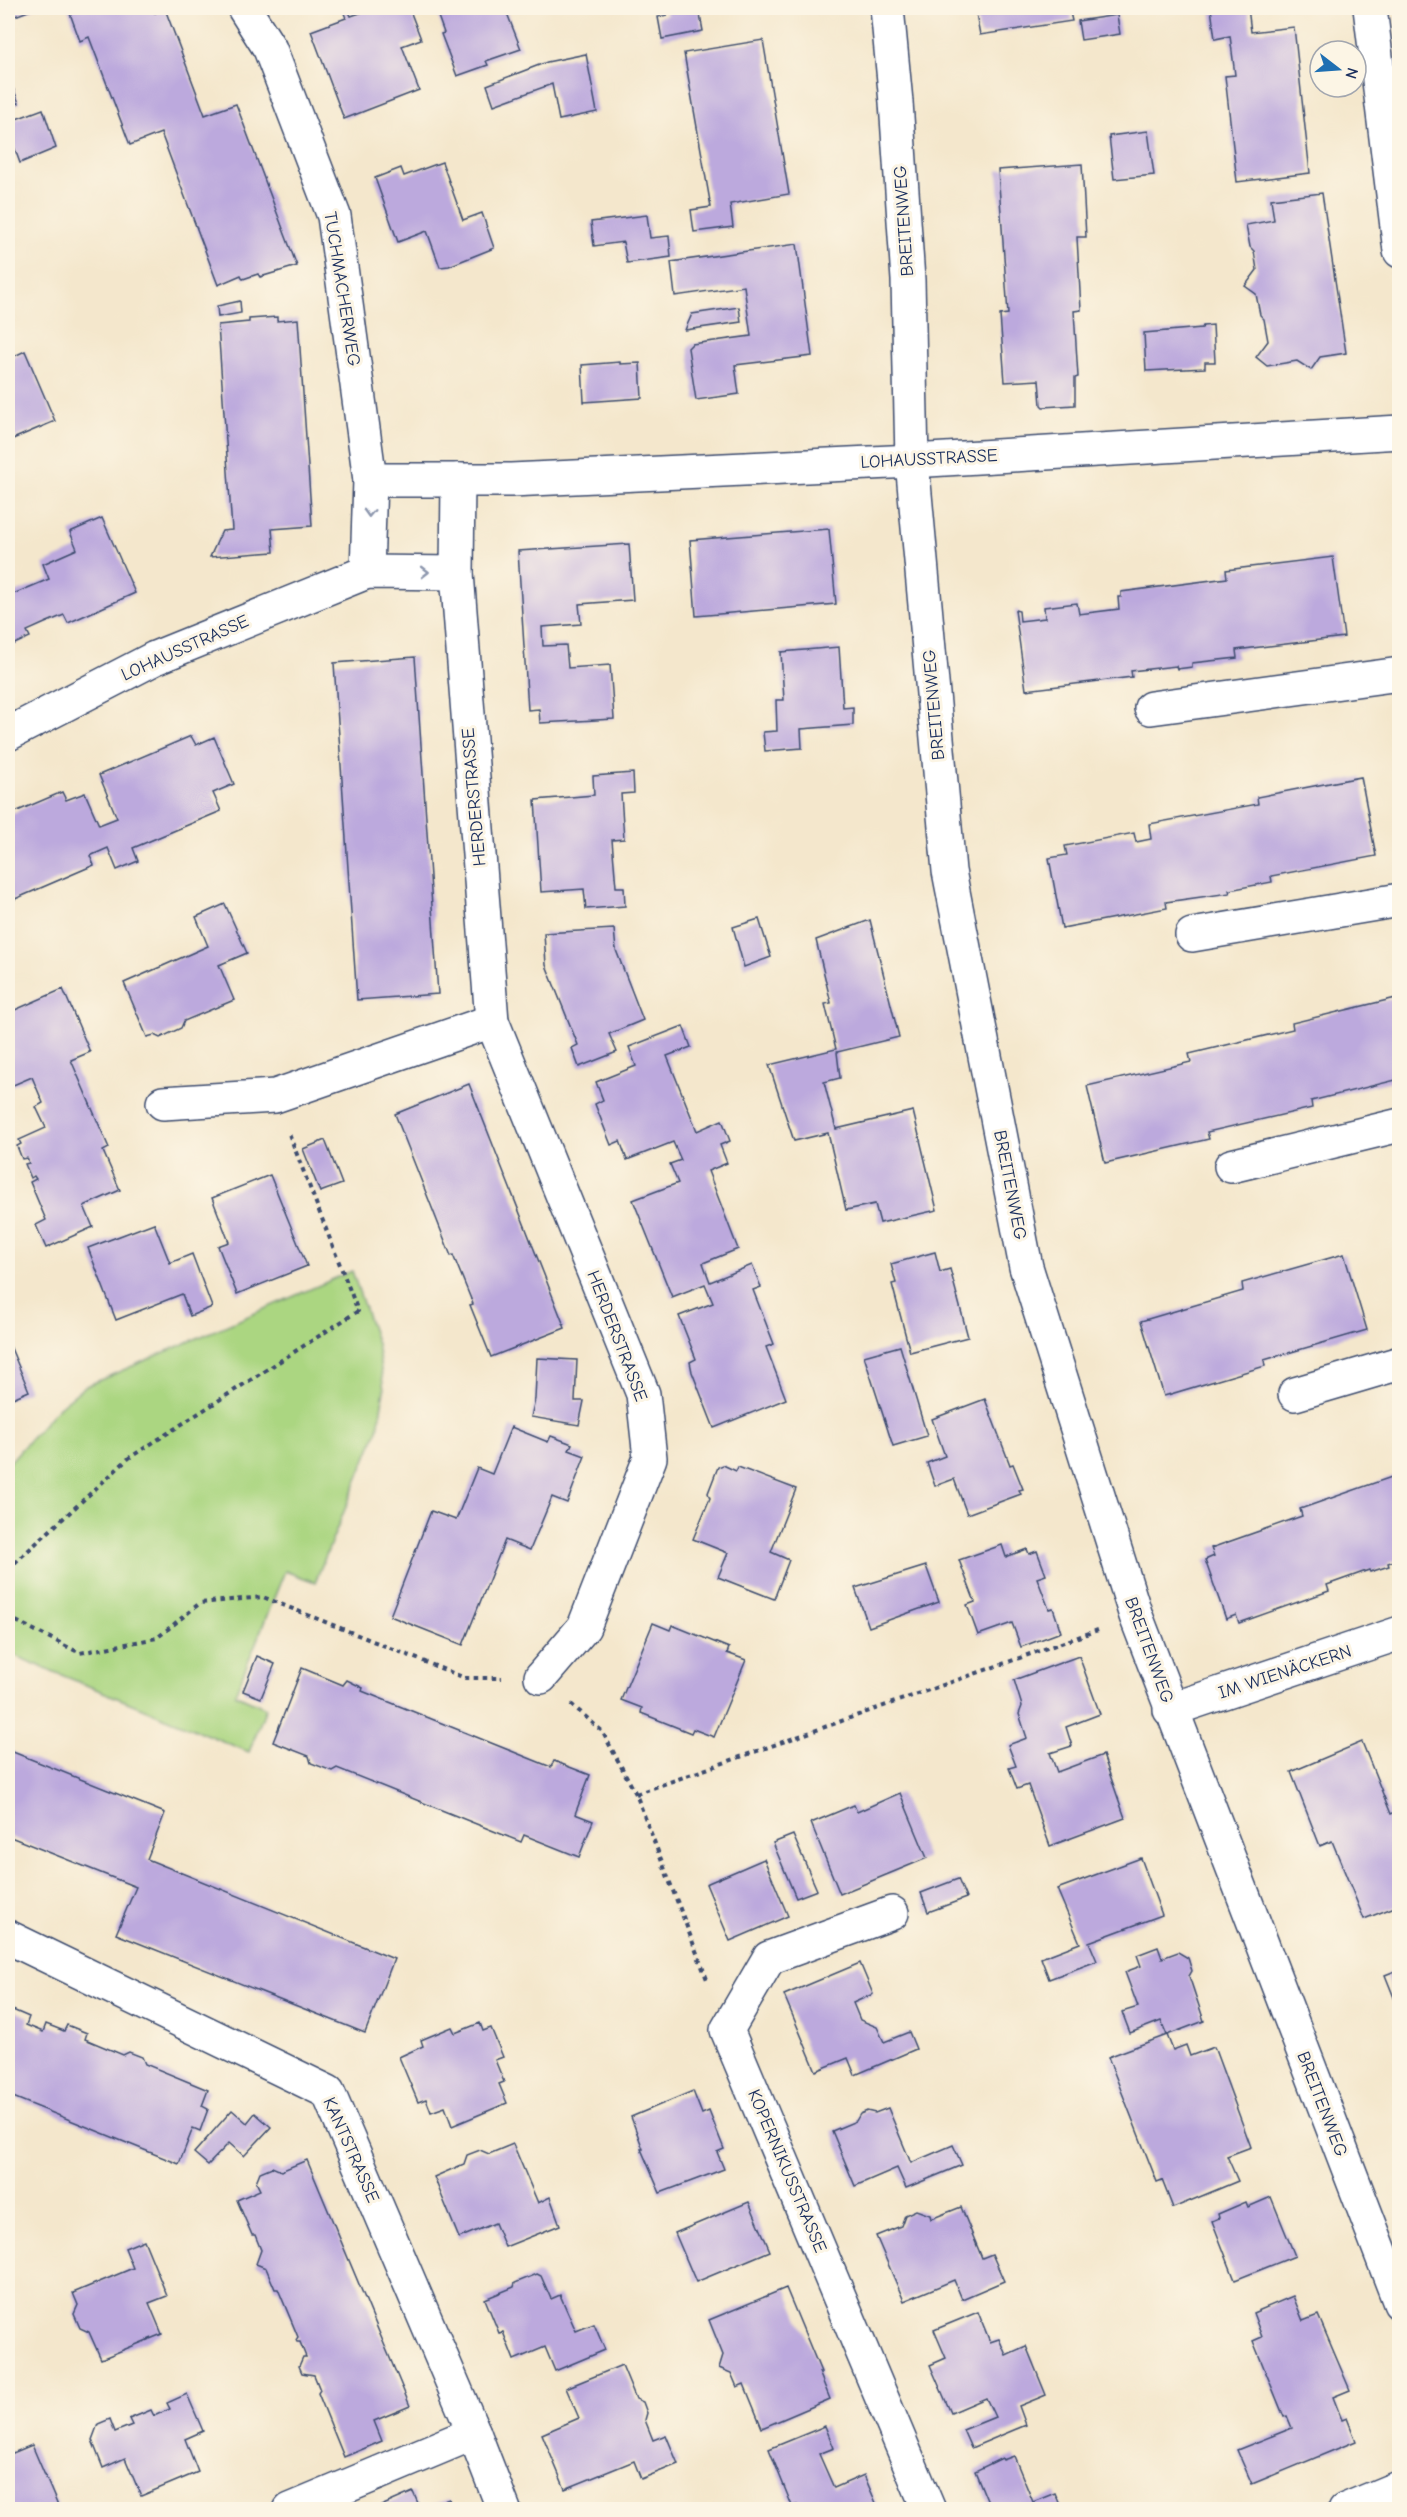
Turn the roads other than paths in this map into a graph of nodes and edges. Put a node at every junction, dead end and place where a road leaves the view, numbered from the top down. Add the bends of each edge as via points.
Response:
1 (244, 8) edge
2 (887, 8) edge
3 (1370, 8) edge
4 (1400, 251) edge
5 (1400, 432) edge
6 (912, 461) junction
7 (370, 480) junction
8 (458, 480) junction
9 (367, 572) junction
10 (457, 573) junction
11 (1400, 674) edge
12 (1151, 708) dead end
13 (8, 734) edge
14 (1400, 900) edge
15 (1192, 935) dead end
16 (492, 1021) junction
17 (163, 1103) dead end
18 (1400, 1125) edge
19 (1231, 1166) dead end
20 (1400, 1363) edge
21 (1295, 1394) dead end
22 (1400, 1633) edge
23 (541, 1677) road end
24 (1170, 1710) junction
25 (892, 1914) dead end
26 (8, 1937) edge
27 (1400, 2303) edge
28 (474, 2433) junction
29 (1400, 2487) edge
30 (290, 2510) edge
31 (504, 2510) edge
32 (929, 2510) edge
33 (1345, 2510) edge

1 - 7 street, TUCHMACHERWEG via 270,49 334,216
2 - 6 street, BREITENWEG via 908,280
3 - 4 street
5 - 6 street, LOHAUSSTRASSE
6 - 8 street, LOHAUSSTRASSE
6 - 24 street, BREITENWEG via 951,883 1026,1267 1136,1617
7 - 8 street, LOHAUSSTRASSE
7 -> 9 street
8 - 10 street
9 -> 10 street, LOHAUSSTRASSE
9 - 13 street, LOHAUSSTRASSE via 155,658
10 - 16 street, HERDERSTRASSE
11 - 12 street
14 - 15 street
16 - 17 street via 275,1096
16 - 23 street, HERDERSTRASSE via 643,1394 650,1458 584,1627
18 - 19 street
20 - 21 street
22 - 24 street, IM WIENÄCKERN
24 - 27 street, BREITENWEG
25 - 32 street, KOPERNIKUSSTRASSE via 769,1958 727,2030
26 - 28 street, KANTSTRASSE via 328,2092
28 - 30 street
28 - 31 street, KANTSTRASSE
29 - 33 street

